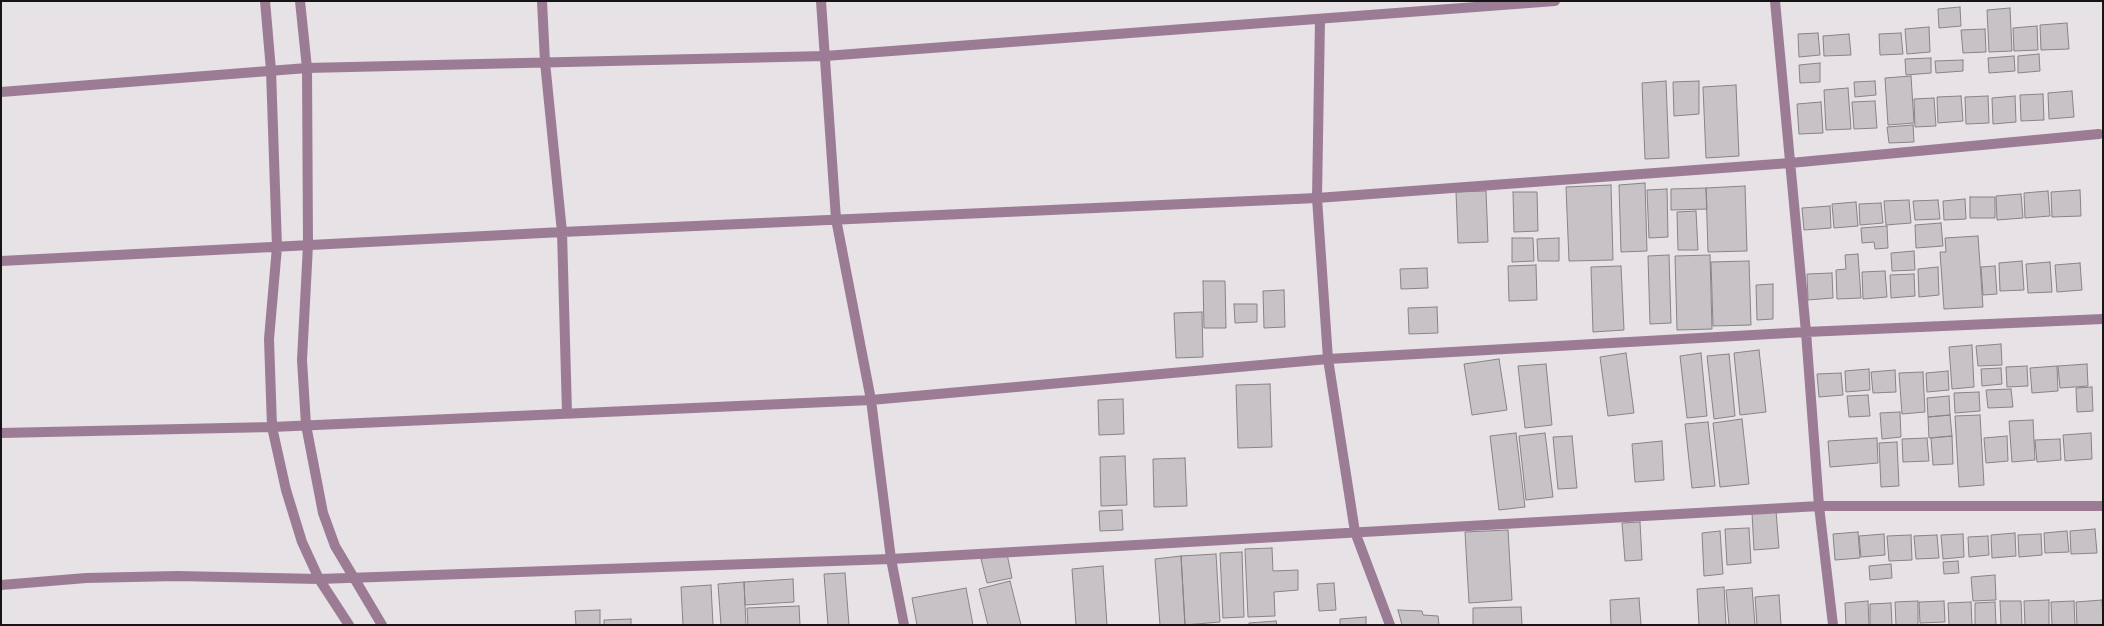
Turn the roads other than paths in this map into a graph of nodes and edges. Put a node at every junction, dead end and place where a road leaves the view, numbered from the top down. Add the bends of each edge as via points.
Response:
1 (265, 1) edge
2 (300, 1) edge
3 (542, 1) edge
4 (821, 1) edge
5 (1555, 1) edge
6 (1774, 1) edge
7 (1320, 19) junction
8 (825, 56) junction
9 (545, 62) junction
10 (307, 68) junction
11 (271, 70) junction
12 (1, 92) edge
13 (2099, 134) dead end
14 (1790, 163) junction
15 (1317, 198) junction
16 (836, 219) junction
17 (562, 232) junction
18 (308, 245) junction
19 (277, 247) junction
20 (1, 261) edge
21 (2103, 318) edge
22 (1806, 332) junction
23 (1328, 360) junction
24 (872, 400) junction
25 (566, 413) junction
26 (306, 425) junction
27 (272, 427) junction
28 (1, 434) edge
29 (1819, 506) junction
30 (2103, 506) edge
31 (1355, 532) junction
32 (891, 559) junction
33 (353, 578) junction
34 (319, 579) junction
35 (1, 585) edge
36 (349, 625) edge
37 (382, 625) edge
38 (904, 625) edge
39 (1390, 625) edge
40 (1833, 625) edge

1 - 11 street
2 - 10 street
3 - 9 street
4 - 8 street
5 - 7 street
6 - 14 street
7 - 8 street
7 - 15 street
8 - 9 street
8 - 16 street
9 - 10 street
9 - 17 street
10 - 11 street
10 - 18 street
11 - 12 street
11 - 19 street
13 - 14 street
14 - 15 street
14 - 22 street
15 - 16 street
15 - 23 street
16 - 17 street
16 - 24 street
17 - 18 street
17 - 25 street
18 - 19 street
18 - 26 street via 302,360
19 - 20 street
19 - 27 street via 269,339
21 - 22 street
22 - 23 street
22 - 29 street
23 - 24 street
23 - 31 street
24 - 25 street
24 - 32 street
25 - 26 street
26 - 27 street
26 - 33 street via 323,513 336,546
27 - 28 street
27 - 34 street via 286,490 302,542
29 - 30 street
29 - 31 street
29 - 40 street
31 - 32 street
31 - 39 street
32 - 33 street
32 - 38 street
33 - 34 street
33 - 37 street
34 - 35 street via 177,576 86,578
34 - 36 street

